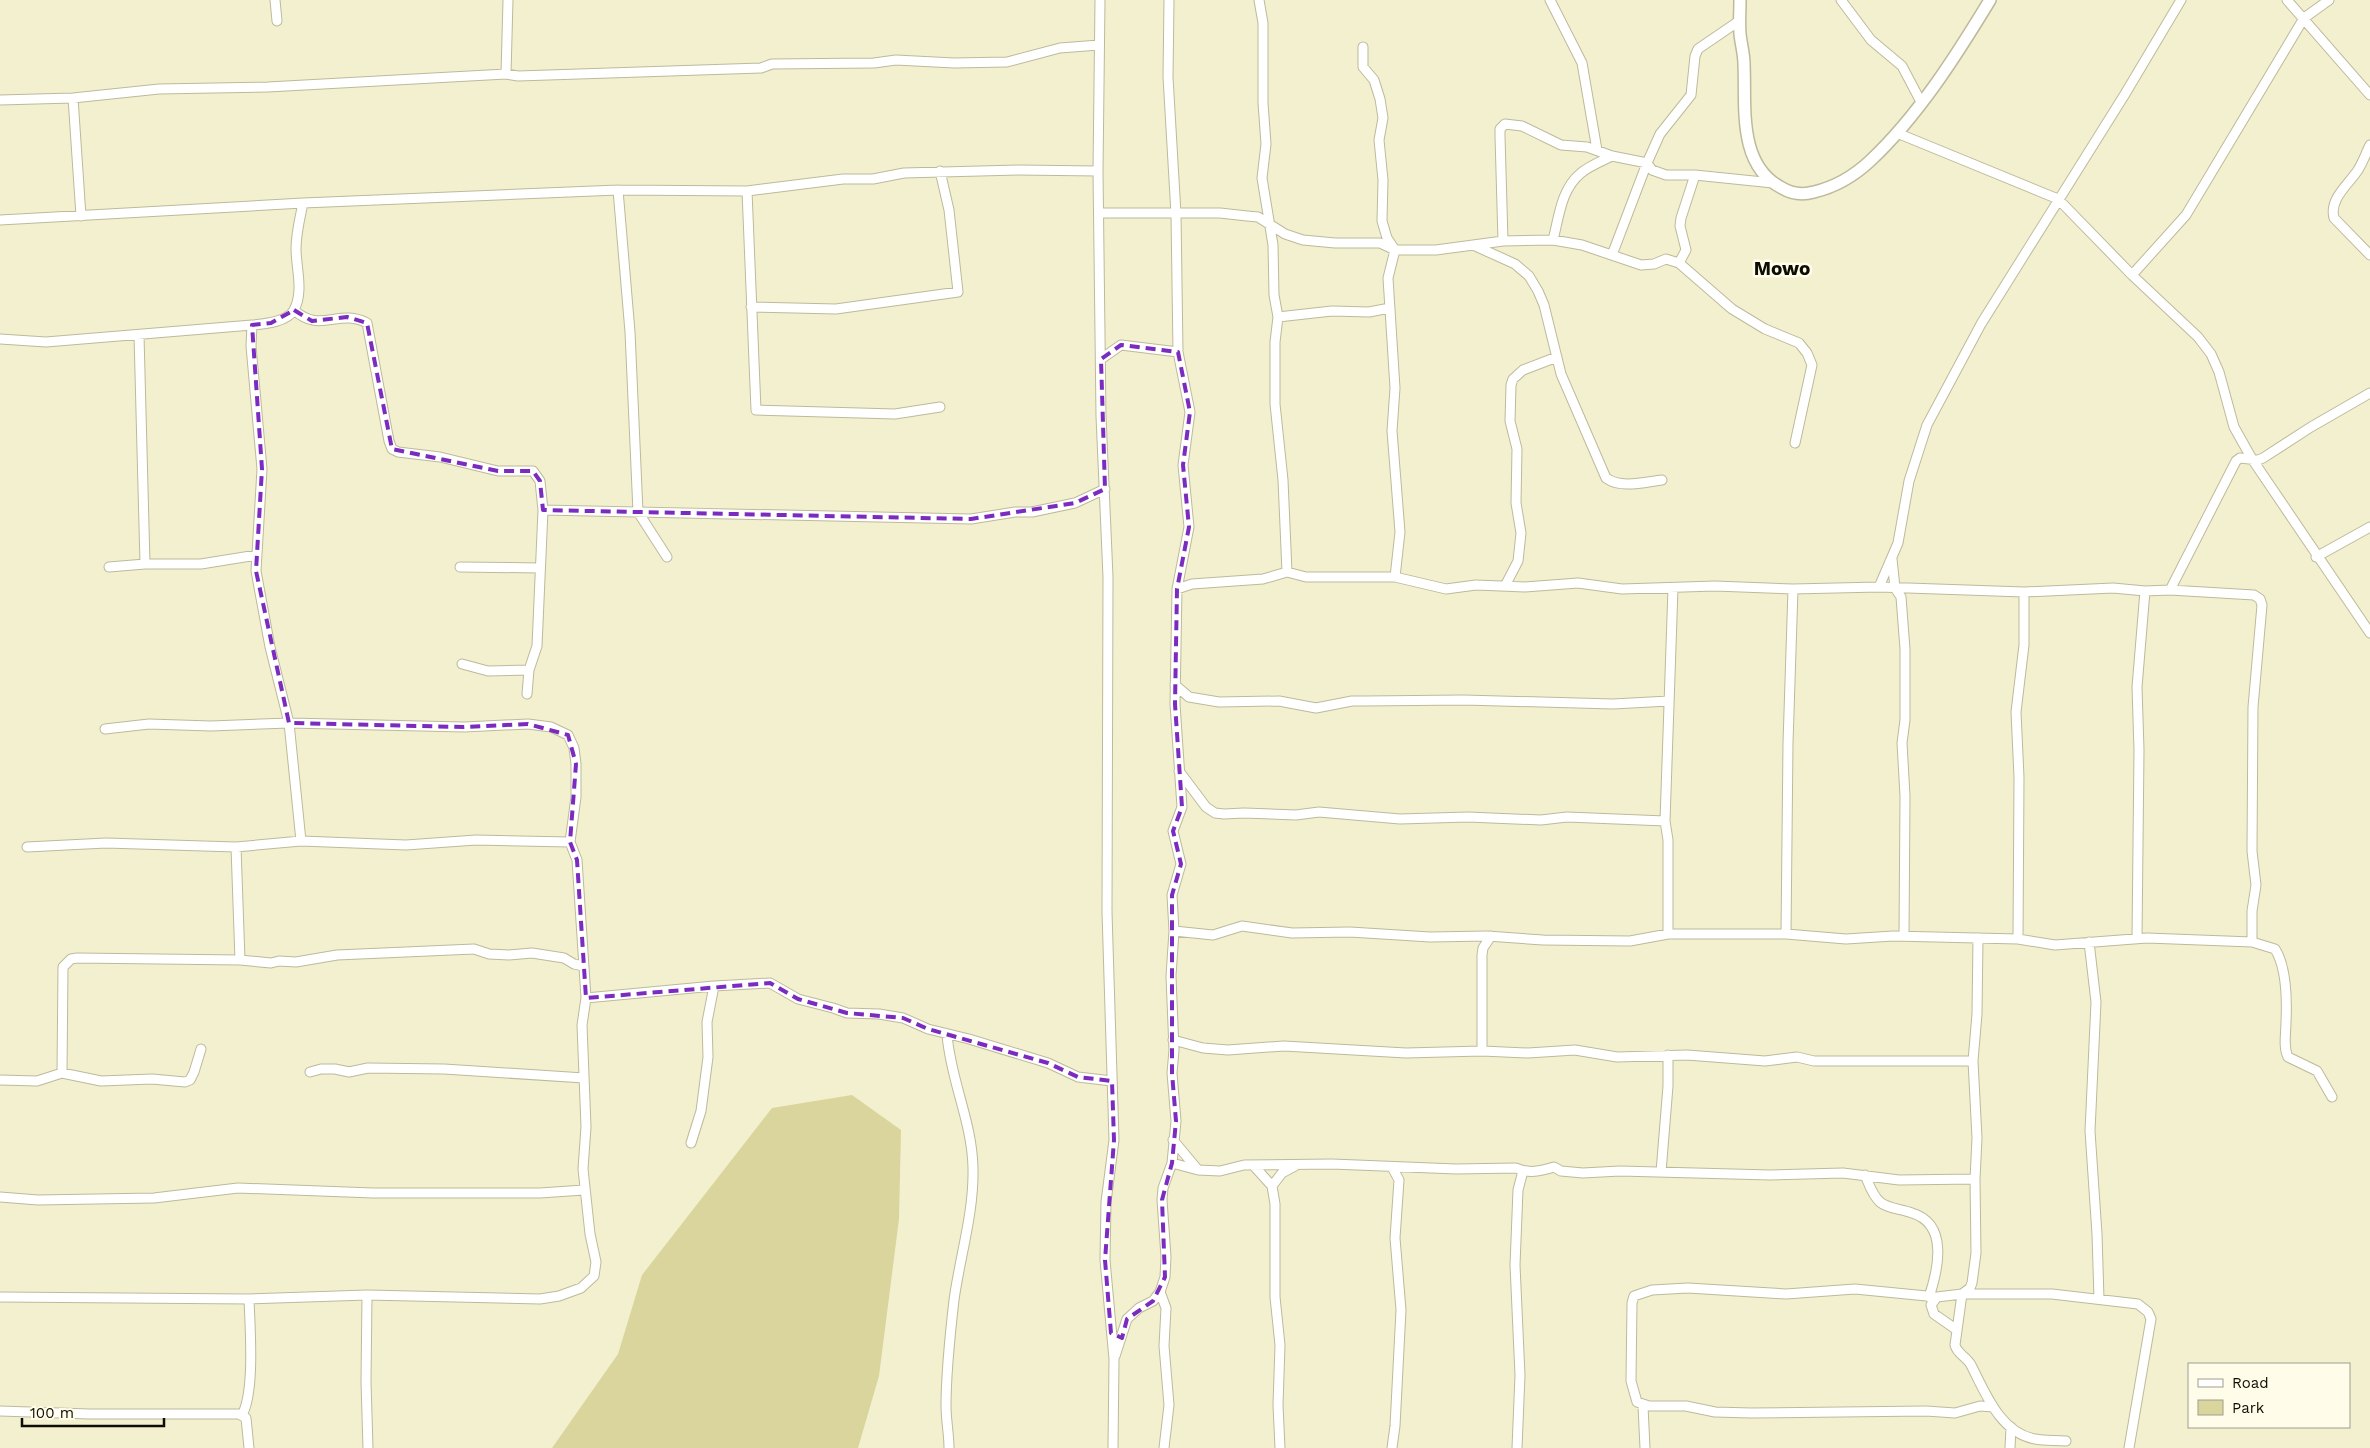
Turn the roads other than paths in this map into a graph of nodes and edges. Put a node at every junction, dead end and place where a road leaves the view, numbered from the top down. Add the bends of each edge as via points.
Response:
1 (275, 0) edge
2 (508, 0) edge
3 (1100, 0) edge
4 (1169, 0) edge
5 (1259, 0) edge
6 (1550, 0) edge
7 (1740, 0) edge
8 (1841, 0) edge
9 (1990, 0) edge
10 (2181, 0) edge
11 (2287, 0) edge
12 (2329, 0) edge
13 (2304, 18) junction
14 (277, 21) dead end
15 (1739, 21) junction
16 (1099, 45) junction
17 (1362, 47) dead end
18 (506, 74) junction
19 (2370, 95) edge
20 (73, 98) junction
21 (0, 100) edge
22 (1921, 102) junction
23 (1897, 133) junction
24 (2370, 145) edge
25 (1597, 150) junction
26 (1612, 156) junction
27 (1647, 163) junction
28 (1098, 171) junction
29 (940, 172) junction
30 (1695, 175) junction
31 (1773, 183) junction
32 (618, 190) junction
33 (747, 191) junction
34 (2058, 199) junction
35 (303, 203) junction
36 (1100, 213) junction
37 (1176, 214) junction
38 (81, 216) junction
39 (0, 220) edge
40 (1268, 224) junction
41 (1553, 240) junction
42 (1503, 241) junction
43 (1474, 245) junction
44 (1395, 250) junction
45 (2370, 255) edge
46 (1612, 256) junction
47 (1679, 263) junction
48 (2132, 275) junction
49 (752, 307) junction
50 (1390, 308) junction
51 (294, 310) junction
52 (1278, 317) junction
53 (252, 325) junction
54 (139, 335) junction
55 (0, 338) edge
56 (1178, 352) junction
57 (1557, 356) junction
58 (1101, 359) junction
59 (2370, 393) edge
60 (940, 407) dead end
61 (1795, 443) dead end
62 (2252, 459) junction
63 (1662, 480) dead end
64 (1105, 489) junction
65 (543, 510) junction
66 (638, 512) junction
67 (2370, 527) edge
68 (257, 555) junction
69 (667, 557) dead end
70 (2316, 557) junction
71 (1892, 558) junction
72 (145, 564) junction
73 (108, 567) dead end
74 (460, 567) dead end
75 (540, 568) junction
76 (1515, 570) junction
77 (1287, 572) junction
78 (1179, 575) junction
79 (1395, 577) junction
80 (1192, 584) junction
81 (1505, 586) junction
82 (1525, 587) junction
83 (1878, 587) junction
84 (1673, 588) junction
85 (1895, 588) junction
86 (1177, 589) junction
87 (1793, 589) junction
88 (2170, 590) junction
89 (2145, 591) junction
90 (2024, 592) junction
91 (2370, 633) edge
92 (462, 664) dead end
93 (528, 670) junction
94 (1175, 685) junction
95 (527, 694) dead end
96 (1189, 697) junction
97 (1669, 701) junction
98 (1175, 704) junction
99 (289, 723) junction
100 (105, 729) dead end
101 (1179, 771) junction
102 (1665, 821) junction
103 (301, 841) junction
104 (570, 842) junction
105 (27, 847) dead end
106 (236, 847) junction
107 (1174, 931) junction
108 (1668, 934) junction
109 (1786, 934) junction
110 (1491, 936) junction
111 (1904, 936) junction
112 (1978, 938) junction
113 (2137, 938) junction
114 (2018, 939) junction
115 (2089, 942) junction
116 (2252, 942) junction
117 (240, 960) junction
118 (583, 966) junction
119 (714, 986) junction
120 (586, 998) junction
121 (947, 1035) junction
122 (1173, 1040) junction
123 (201, 1049) dead end
124 (1482, 1051) junction
125 (1668, 1056) junction
126 (1973, 1061) junction
127 (310, 1072) dead end
128 (62, 1074) junction
129 (584, 1078) junction
130 (0, 1080) edge
131 (1112, 1081) junction
132 (2332, 1097) dead end
133 (1174, 1140) junction
134 (691, 1144) dead end
135 (1172, 1163) junction
136 (1253, 1165) junction
137 (1295, 1166) junction
138 (1392, 1167) junction
139 (1410, 1168) junction
140 (1198, 1170) junction
141 (1522, 1171) junction
142 (1661, 1172) junction
143 (1865, 1175) junction
144 (1975, 1179) junction
145 (1399, 1180) junction
146 (1272, 1186) junction
147 (584, 1190) junction
148 (0, 1197) edge
149 (1160, 1292) junction
150 (1962, 1294) junction
151 (367, 1295) junction
152 (0, 1297) edge
153 (1933, 1297) junction
154 (248, 1299) junction
155 (2099, 1299) junction
156 (1956, 1330) junction
157 (1111, 1333) junction
158 (1122, 1338) junction
159 (1114, 1359) junction
160 (1984, 1395) junction
161 (1643, 1406) junction
162 (1980, 1406) junction
163 (1993, 1407) junction
164 (0, 1410) edge
165 (242, 1415) junction
166 (2011, 1427) junction
167 (2066, 1441) dead end
168 (248, 1448) edge
169 (368, 1448) edge
170 (949, 1448) edge
171 (1113, 1448) edge
172 (1164, 1448) edge
173 (1280, 1448) edge
174 (1392, 1448) edge
175 (1517, 1448) edge
176 (1645, 1448) edge
177 (2010, 1448) edge
178 (2129, 1448) edge

1 - 14 street
2 - 18 street
3 - 16 street
4 - 37 street via 1168,77
5 - 40 street via 1263,23 1266,144 1262,178
6 - 25 street via 1582,63
7 - 15 street
8 - 22 street via 1871,40 1902,66
9 - 22 street
10 - 34 street
11 - 13 street
12 - 13 street
13 - 19 street
13 - 48 street via 2190,210
15 - 27 street via 1698,49 1691,95 1660,134
15 - 31 street via 1750,146 1760,169
16 - 18 street via 1060,48 1007,62 954,64 896,60 666,72
16 - 28 street
17 - 44 street via 1366,73 1374,80 1380,99 1383,118 1379,140 1384,180 1382,221
18 - 20 street via 268,87 159,89
20 - 21 street
20 - 38 street
22 - 23 street
23 - 31 street via 1869,162 1826,189 1806,194 1789,192
23 - 34 street
24 - 45 street via 2332,211 2334,218
25 - 26 street
25 - 42 street via 1561,145 1522,126 1505,124 1500,129
26 - 27 street
26 - 41 street via 1574,180 1562,203
27 - 30 street via 1652,170 1666,175
27 - 46 street
28 - 29 street
28 - 36 street
29 - 33 street via 789,184
29 - 49 street via 949,210 958,292 836,309
30 - 31 street
30 - 47 street via 1681,218 1686,250
32 - 33 street
32 - 35 street
32 - 66 street via 630,332
33 - 49 street
34 - 48 street
34 - 71 street via 1981,324 1927,426 1909,481 1898,543
35 - 38 street
35 - 51 street via 296,248 299,285
36 - 37 street
36 - 58 street
37 - 40 street via 1220,213 1258,218
37 - 56 street
38 - 39 street
40 - 44 street via 1303,240 1380,243
40 - 52 street via 1273,245
41 - 42 street
41 - 46 street via 1582,245
42 - 43 street
43 - 44 street via 1436,250
43 - 57 street via 1515,264 1528,276 1544,306
44 - 50 street via 1388,278
46 - 47 street via 1641,265 1666,259
47 - 61 street via 1732,309 1765,329 1799,343 1807,353 1812,365
48 - 62 street via 2198,337 2211,354 2234,427
49 - 60 street via 756,410 895,414
50 - 52 street via 1365,312 1318,311
50 - 79 street via 1395,388 1392,431 1400,532
51 - 53 street via 271,323
51 - 65 street via 312,321 347,317 367,323 392,449 498,471 533,470 540,481
52 - 77 street via 1274,342 1275,404 1283,480
53 - 54 street
53 - 68 street via 262,469
54 - 55 street via 46,342
54 - 72 street
56 - 58 street via 1121,345
56 - 78 street via 1190,412 1183,465 1189,527
57 - 63 street via 1561,374 1606,478 1620,484
57 - 76 street via 1524,370 1511,385 1510,421 1518,449 1516,503 1521,533
58 - 64 street
59 - 62 street via 2263,458
62 - 70 street
62 - 88 street via 2236,461
64 - 66 street via 1075,503 971,519
64 - 131 street via 1108,577 1107,902
65 - 66 street
65 - 75 street
66 - 69 street
67 - 70 street
68 - 72 street via 201,564
68 - 99 street via 259,593
70 - 91 street
71 - 83 street
71 - 85 street
72 - 73 street
74 - 75 street
75 - 93 street via 537,646
76 - 81 street
76 - 82 street
77 - 79 street via 1306,577
77 - 80 street via 1250,581
78 - 80 street
78 - 86 street
79 - 81 street via 1446,589
80 - 86 street
81 - 82 street
82 - 84 street via 1578,583 1622,589
83 - 85 street
83 - 87 street
84 - 87 street
84 - 97 street
85 - 90 street
85 - 111 street via 1901,597 1905,650 1902,743
86 - 94 street
87 - 109 street
88 - 89 street
88 - 116 street via 2245,593 2260,599 2262,606 2253,707 2252,851 2256,885
89 - 90 street via 2113,588
89 - 113 street via 2137,679
90 - 114 street via 2024,645 2016,712
92 - 93 street via 488,671
93 - 95 street
94 - 96 street
94 - 98 street
96 - 97 street via 1219,702 1279,701 1316,708 1352,701 1613,704
96 - 98 street
97 - 102 street
98 - 101 street
99 - 100 street via 149,724
99 - 103 street
99 - 104 street via 464,727 528,724 558,730 568,735 576,764 576,797
101 - 102 street via 1206,807 1224,814 1319,812 1400,819 1542,820 1568,817
101 - 107 street via 1182,806 1173,831 1181,864 1172,895
102 - 108 street
103 - 104 street via 406,844 476,840
103 - 106 street
104 - 118 street via 577,860
105 - 106 street via 106,843
106 - 117 street
107 - 110 street via 1213,935 1242,926 1292,933
107 - 122 street
108 - 109 street
108 - 110 street via 1630,941
109 - 111 street via 1846,939
110 - 124 street via 1482,955
111 - 112 street
112 - 114 street
112 - 126 street
113 - 115 street
113 - 116 street
114 - 115 street via 2055,945
115 - 155 street via 2096,1002 2090,1130
116 - 132 street via 2275,949 2280,956 2287,1016 2285,1052 2288,1057 2317,1071
117 - 118 street via 296,962 336,955 396,954 451,948 509,955 532,952 564,958
117 - 128 street via 71,959 63,967
118 - 120 street
119 - 120 street
119 - 121 street via 770,983 798,1000 847,1013 896,1016
119 - 134 street via 708,1022 708,1057 700,1111
120 - 129 street via 582,1025
121 - 131 street via 1048,1062 1078,1077
121 - 170 street via 949,1061 970,1131 973,1170 972,1196 954,1298 946,1380
122 - 124 street via 1203,1048 1228,1050 1284,1046 1406,1053
122 - 133 street
123 - 128 street via 194,1072 185,1082 152,1079 102,1082
124 - 125 street via 1575,1050 1617,1057
125 - 126 street via 1765,1061 1797,1057 1814,1061
125 - 142 street
126 - 144 street via 1977,1138
127 - 129 street via 335,1068 349,1072 368,1068 444,1069
128 - 130 street via 37,1081
129 - 147 street
131 - 157 street via 1114,1140 1106,1202 1105,1260
133 - 135 street
133 - 140 street
135 - 140 street
135 - 149 street via 1163,1194 1166,1257 1165,1278
136 - 137 street
136 - 140 street via 1220,1171
136 - 146 street
137 - 138 street
137 - 146 street via 1282,1173
138 - 139 street
138 - 145 street
139 - 141 street via 1516,1168
139 - 145 street
141 - 142 street via 1554,1167 1583,1173
141 - 175 street via 1518,1190 1515,1265 1520,1375
142 - 143 street
143 - 144 street via 1898,1180
143 - 153 street via 1881,1203 1914,1213 1931,1226 1938,1254
144 - 150 street via 1976,1253 1970,1288
145 - 174 street via 1395,1238 1401,1310
146 - 173 street via 1276,1231 1274,1298 1280,1345
147 - 148 street via 373,1193 238,1188 154,1198 38,1200
147 - 151 street via 596,1262 594,1276 581,1288 540,1299
149 - 158 street via 1154,1301 1127,1319
149 - 172 street via 1166,1308 1164,1346 1169,1405
150 - 153 street
150 - 155 street via 2052,1294
150 - 156 street
151 - 154 street
151 - 169 street
152 - 154 street
153 - 156 street via 1934,1314
153 - 161 street via 1855,1289 1786,1294 1688,1288 1642,1292 1634,1296 1632,1303 1632,1381 1636,1402
154 - 165 street via 250,1369 247,1401
155 - 178 street via 2138,1304 2151,1319
156 - 160 street via 1956,1350 1968,1360
157 - 158 street
157 - 159 street
158 - 159 street
159 - 171 street
160 - 162 street
160 - 163 street
161 - 162 street via 1686,1406 1716,1412 1802,1413 1955,1413
161 - 176 street
162 - 163 street
163 - 166 street
164 - 165 street
165 - 168 street via 246,1418
166 - 167 street via 2033,1439
166 - 177 street

